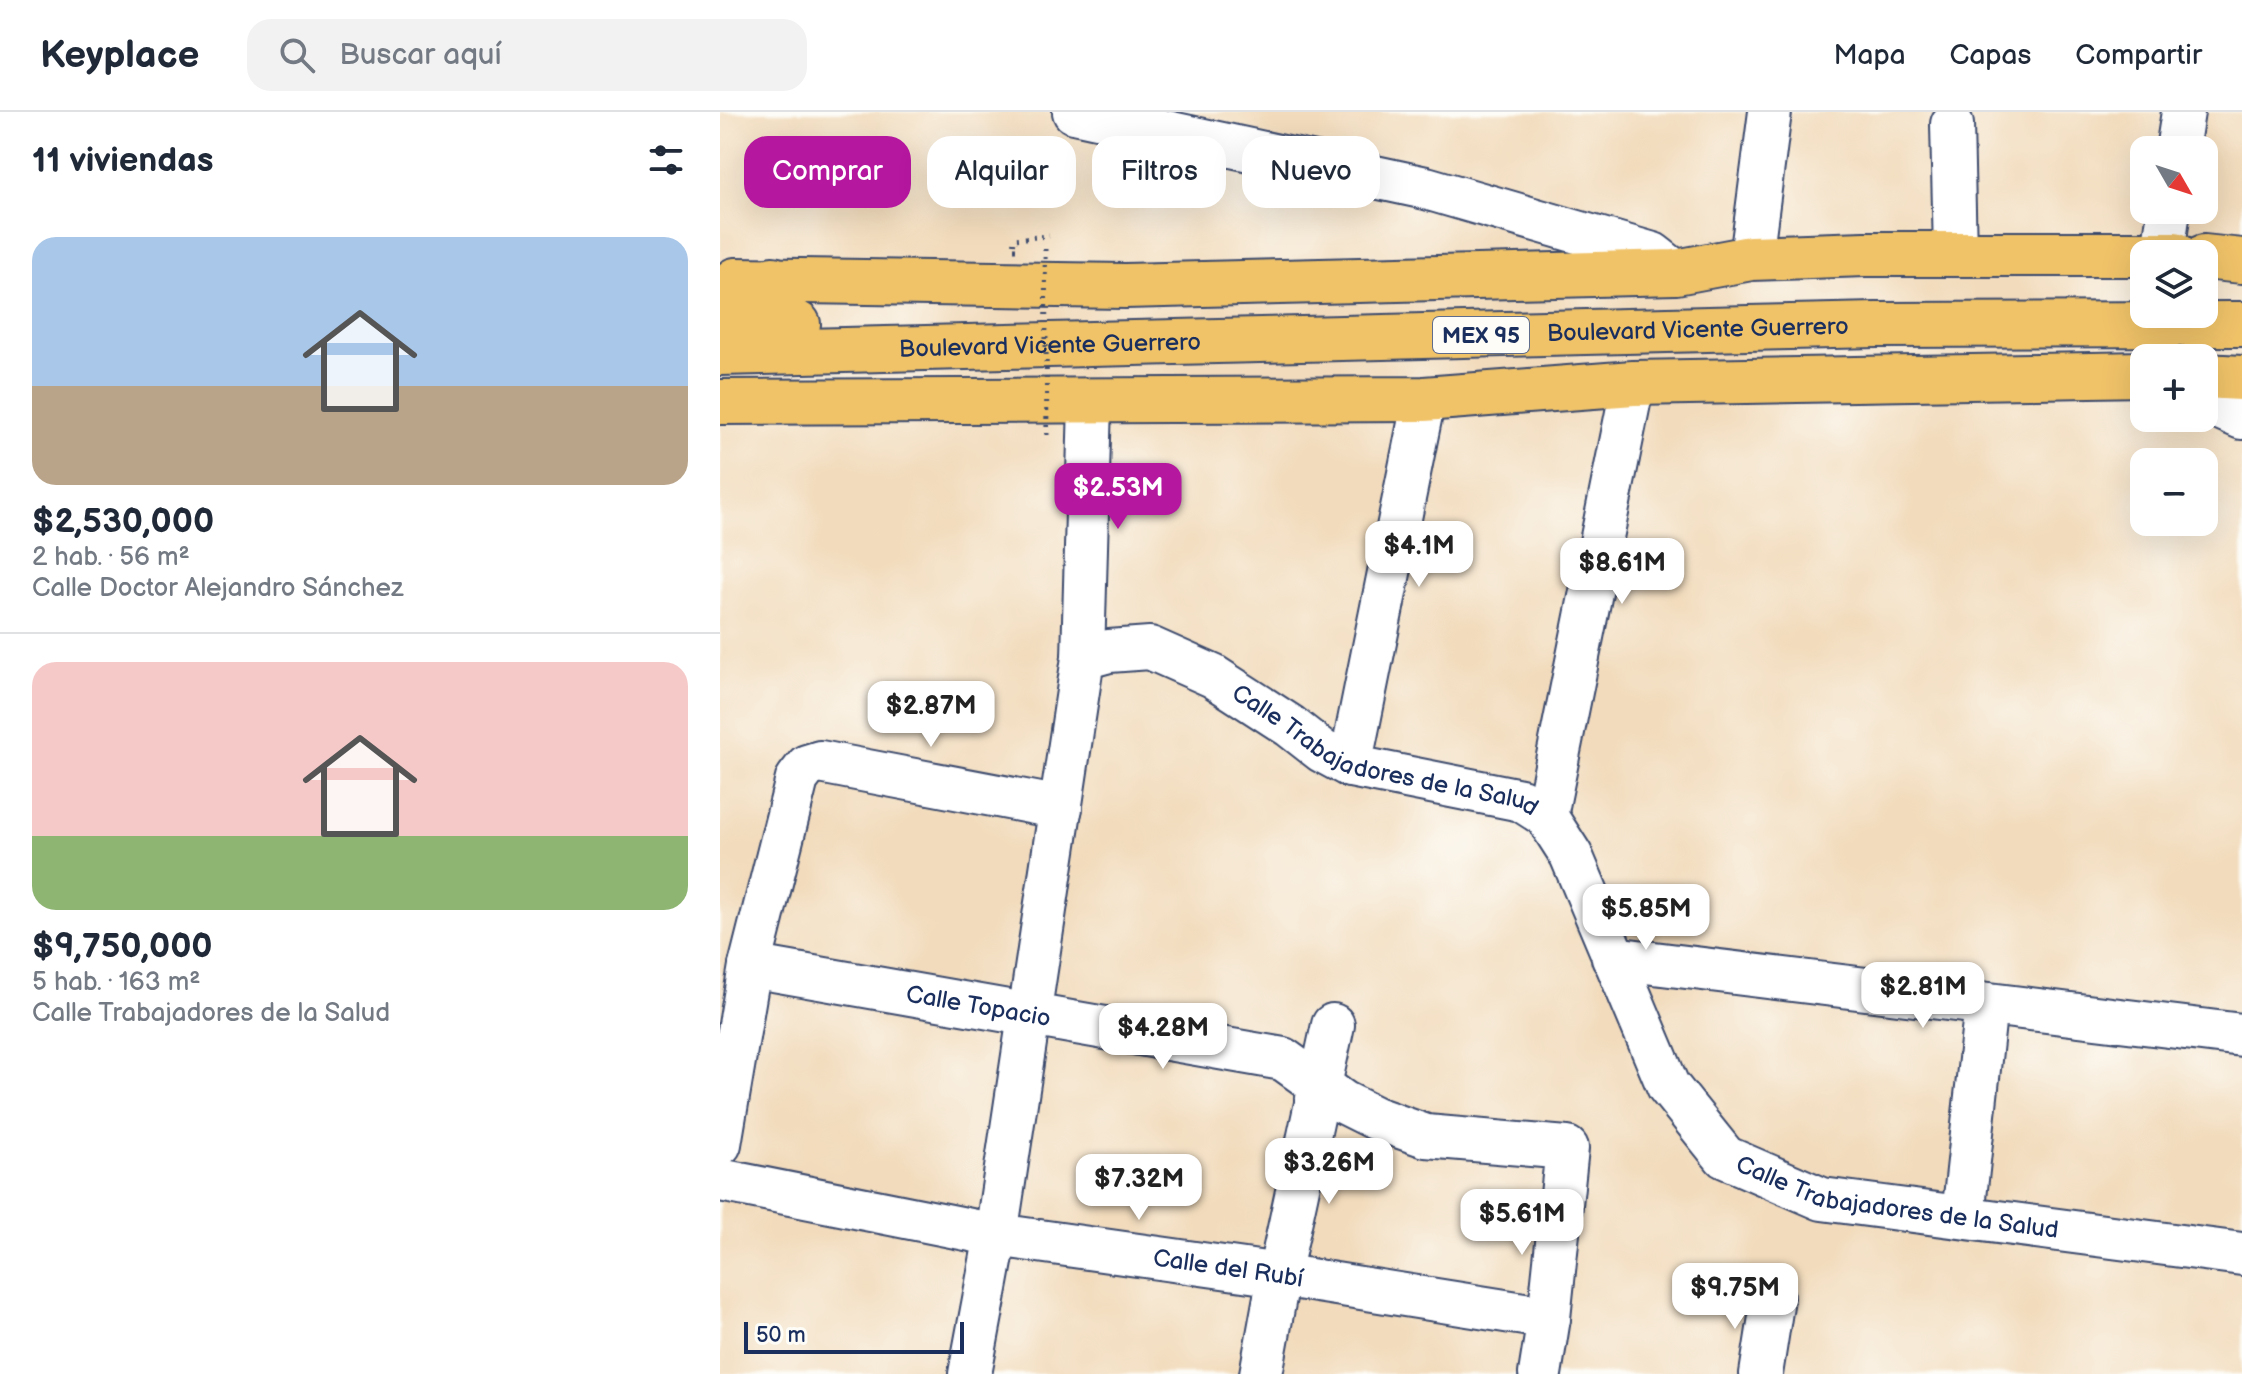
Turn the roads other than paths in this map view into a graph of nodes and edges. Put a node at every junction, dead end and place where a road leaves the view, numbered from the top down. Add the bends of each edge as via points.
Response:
1 (1074, 112) edge
2 (1770, 112) edge
3 (2183, 112) edge
4 (1952, 124) dead end
5 (2179, 136) edge
6 (1955, 253) junction
7 (2130, 255) edge
8 (1751, 258) junction
9 (2218, 259) edge
10 (2242, 261) edge
11 (1676, 272) junction
12 (773, 279) junction
13 (720, 281) edge
14 (2242, 292) edge
15 (2218, 296) edge
16 (2130, 299) edge
17 (2218, 299) edge
18 (2242, 299) edge
19 (720, 303) edge
20 (720, 321) edge
21 (2242, 324) edge
22 (720, 353) edge
23 (2130, 374) edge
24 (2218, 377) edge
25 (2242, 378) edge
26 (1633, 383) junction
27 (1424, 399) junction
28 (720, 402) edge
29 (1090, 402) junction
30 (2218, 407) edge
31 (2242, 418) edge
32 (1083, 658) junction
33 (1350, 766) junction
34 (1061, 808) junction
35 (1546, 816) junction
36 (1613, 958) junction
37 (750, 966) junction
38 (1986, 1004) junction
39 (1030, 1014) junction
40 (1333, 1025) dead end
41 (2242, 1035) edge
42 (1321, 1087) junction
43 (720, 1144) edge
44 (720, 1180) edge
45 (1963, 1216) junction
46 (996, 1235) junction
47 (2242, 1254) edge
48 (1279, 1275) junction
49 (1773, 1298) dead end
50 (1549, 1318) junction
51 (970, 1374) edge
52 (1261, 1374) edge
53 (1540, 1374) edge
54 (1761, 1374) edge

1 - 11 street via 1426,188 1653,254
2 - 8 street
3 - 5 street
4 - 6 street
6 - 7 main road
6 - 8 main road
8 - 11 main road
9 - 10 main road
11 - 12 main road via 1125,286
12 - 13 main road
12 - 19 main road
14 - 15 main road
16 - 20 main road, Boulevard Vicente Guerrero / MEX 95 via 1335,309 835,325
17 - 18 main road
21 - 22 main road, Boulevard Vicente Guerrero / MEX 95 via 1876,325
23 - 26 main road
24 - 25 main road
26 - 27 main road
26 - 35 street
27 - 29 main road
27 - 33 street
28 - 29 main road
29 - 32 street
30 - 31 street
32 - 33 street, Calle Trabajadores de la Salud via 1150,648 1213,676
32 - 34 street
33 - 35 street, Calle Trabajadores de la Salud via 1521,800
34 - 37 street via 820,762 807,766 797,779
34 - 39 street
35 - 36 street, Calle Trabajadores de la Salud via 1571,855
36 - 38 street
36 - 45 street, Calle Trabajadores de la Salud via 1668,1086 1725,1157 1822,1199
37 - 39 street, Calle Topacio
37 - 43 street
38 - 41 street
38 - 45 street
39 - 42 street, Calle Topacio via 1283,1059
39 - 46 street
40 - 42 street
42 - 48 street
42 - 50 street, Calle Topacio via 1375,1118 1426,1136 1567,1148
44 - 46 street, Calle del Rubí
45 - 47 street, Calle Trabajadores de la Salud
46 - 48 street, Calle del Rubí
46 - 51 street
48 - 50 street, Calle del Rubí
48 - 52 street
49 - 54 street
50 - 53 street

